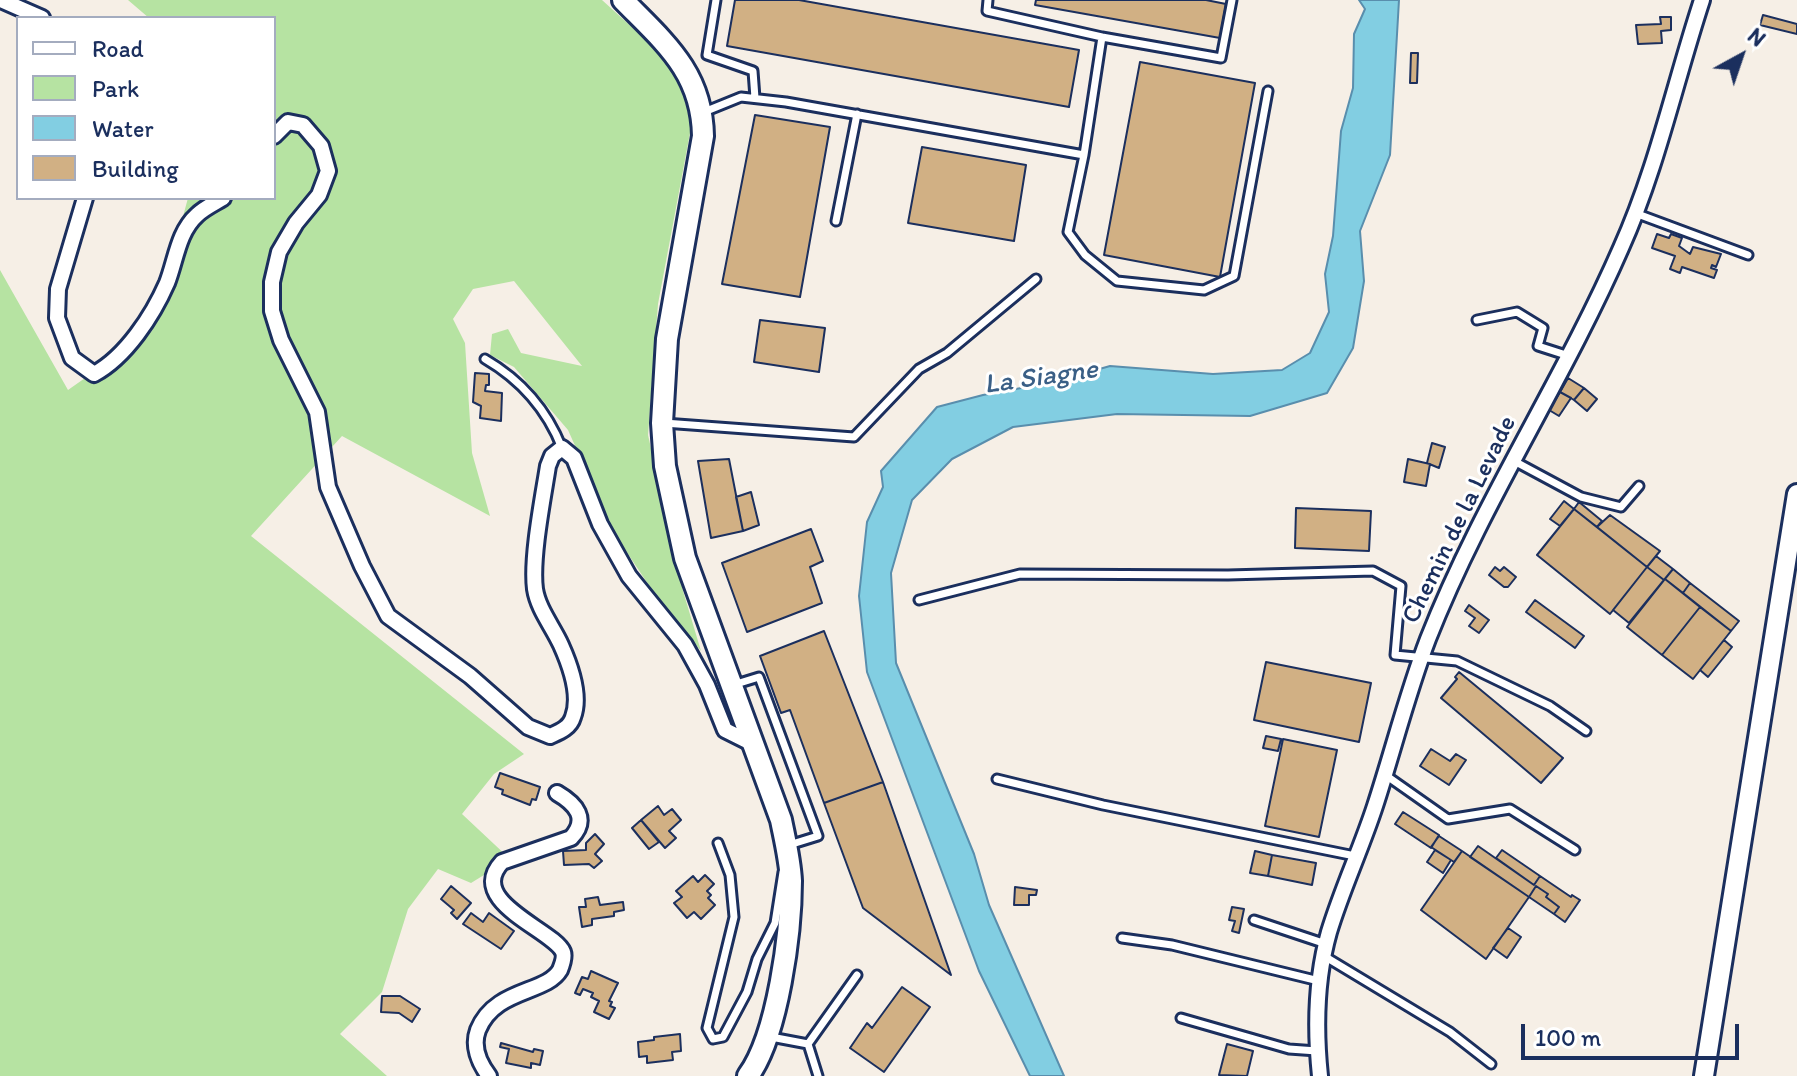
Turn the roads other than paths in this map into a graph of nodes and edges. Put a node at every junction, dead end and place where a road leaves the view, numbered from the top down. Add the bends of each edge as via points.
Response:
1 (1, 0) edge
2 (623, 0) edge
3 (716, 0) edge
4 (988, 0) edge
5 (1232, 0) edge
6 (1702, 0) edge
7 (37, 16) edge
8 (1102, 37) junction
9 (1268, 91) dead end
10 (755, 98) junction
11 (702, 113) junction
12 (857, 114) junction
13 (276, 134) edge
14 (1084, 155) junction
15 (84, 200) edge
16 (220, 200) edge
17 (1635, 213) junction
18 (836, 221) dead end
19 (1748, 255) dead end
20 (1036, 279) dead end
21 (1477, 320) dead end
22 (1569, 356) junction
23 (485, 359) dead end
24 (662, 423) junction
25 (562, 448) junction
26 (1514, 461) junction
27 (1639, 486) dead end
28 (1797, 494) edge
29 (919, 600) dead end
30 (1421, 659) junction
31 (733, 685) junction
32 (1586, 731) dead end
33 (753, 744) junction
34 (1384, 774) junction
35 (997, 779) dead end
36 (557, 793) dead end
37 (718, 843) dead end
38 (1575, 850) dead end
39 (787, 852) junction
40 (1355, 856) junction
41 (1254, 920) dead end
42 (1122, 938) dead end
43 (1325, 950) junction
44 (857, 975) dead end
45 (1319, 981) junction
46 (1181, 1018) dead end
47 (769, 1036) junction
48 (808, 1044) junction
49 (1317, 1051) junction
50 (1491, 1064) dead end
51 (489, 1076) edge
52 (748, 1076) edge
53 (818, 1076) edge
54 (1320, 1076) edge
55 (1704, 1076) edge

1 - 7 street
2 - 11 main road via 675,53
3 - 10 lane via 707,55 753,71
4 - 8 lane via 987,11
5 - 8 lane via 1221,58
6 - 17 street, Chemin de la Levade
8 - 14 lane
9 - 14 lane via 1234,276 1204,290 1117,281 1085,255 1068,232
10 - 11 lane via 741,97
10 - 12 lane
11 - 24 main road via 703,136 667,339
12 - 14 lane
12 - 18 lane
13 - 25 street via 288,122 303,125 321,146 328,171 319,195 279,252 272,311 317,412 328,487 362,566 388,616 528,727 550,736 565,730 573,718 575,688 535,589 548,466
15 - 16 street via 58,289 57,318 72,358 94,374 109,366 143,325 166,284 183,233 197,215
17 - 19 lane
17 - 22 street, Chemin de la Levade
20 - 24 lane via 947,353 919,369 854,437
21 - 22 lane via 1517,312 1543,328 1538,346
22 - 26 street, Chemin de la Levade
23 - 25 lane via 511,374 551,421
24 - 31 main road via 665,466 685,558
25 - 33 street via 574,458 600,524 629,576 685,645 725,730
26 - 27 lane via 1581,497 1621,507
26 - 30 street, Chemin de la Levade
28 - 55 street
29 - 30 lane via 1020,574 1373,571 1401,586 1395,655
30 - 32 lane via 1457,661 1550,706
30 - 34 street, Chemin de la Levade
31 - 33 main road
31 - 39 lane via 759,677 818,836
33 - 39 main road
34 - 38 lane via 1448,819 1510,809
34 - 40 street, Chemin de la Levade
35 - 40 lane
36 - 51 street via 579,811 577,832 502,862 494,877 501,901 555,943 563,959 556,975 500,1003 480,1025 476,1051
37 - 39 lane via 730,875 734,917 707,1028 713,1039 723,1037 775,923
39 - 47 main road via 789,927
40 - 43 street, Chemin de la Levade
41 - 43 lane
42 - 45 lane
43 - 45 street, Chemin de la Levade
43 - 50 lane
44 - 48 lane
45 - 49 street, Chemin de la Levade
46 - 49 lane via 1289,1049
47 - 48 lane
47 - 52 main road
48 - 53 lane
49 - 54 street, Chemin de la Levade

